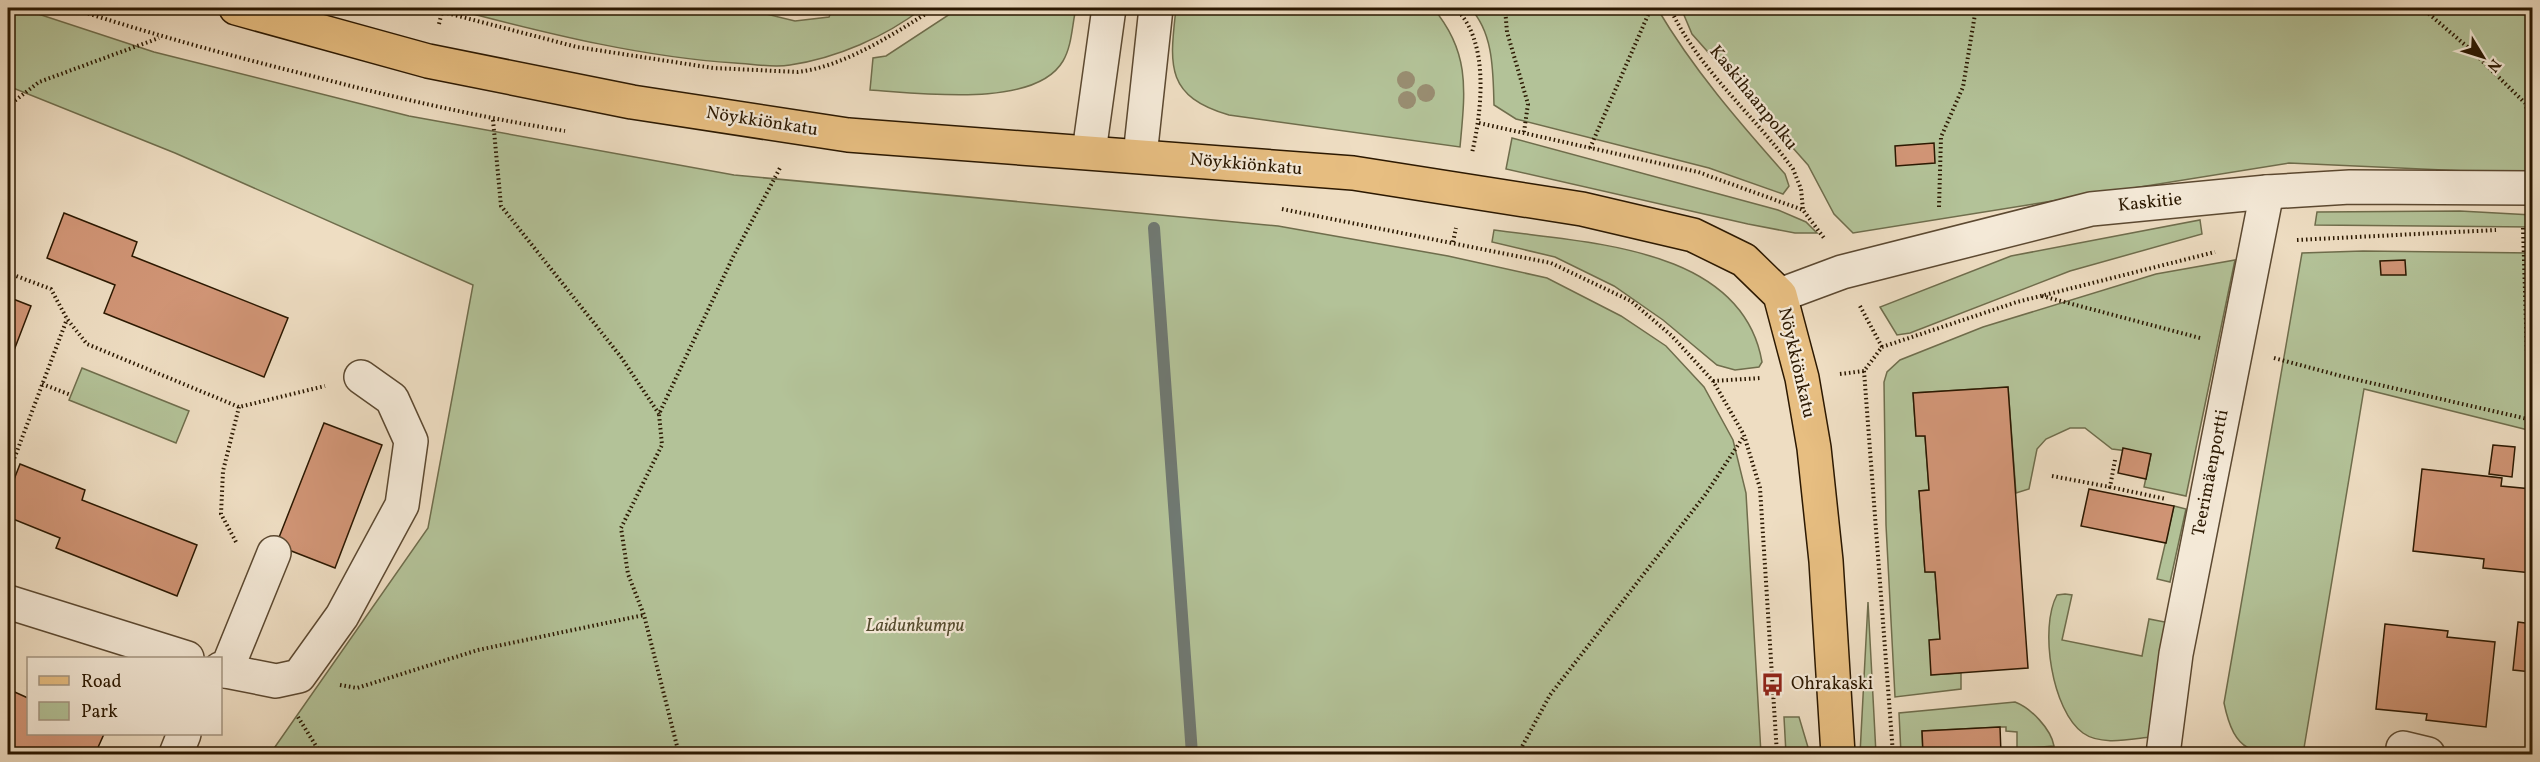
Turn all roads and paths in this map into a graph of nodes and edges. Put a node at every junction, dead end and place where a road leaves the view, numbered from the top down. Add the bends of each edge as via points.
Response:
1 (71, 8) edge
2 (236, 8) edge
3 (935, 8) edge
4 (1109, 8) edge
5 (1156, 8) edge
6 (1455, 8) edge
7 (1505, 8) edge
8 (1651, 8) edge
9 (1670, 8) edge
10 (1976, 8) edge
11 (2422, 8) edge
12 (443, 12) dead end
13 (161, 38) junction
14 (8, 106) edge
15 (493, 120) junction
16 (1479, 123) dead end
17 (2532, 125) edge
18 (1524, 132) dead end
19 (574, 133) dead end
20 (1590, 148) dead end
21 (1089, 152) junction
22 (1140, 156) junction
23 (769, 164) dead end
24 (781, 166) junction
25 (792, 166) dead end
26 (2532, 188) edge
27 (2267, 192) junction
28 (1279, 209) dead end
29 (1803, 210) dead end
30 (2523, 228) junction
31 (2532, 228) edge
32 (2500, 229) dead end
33 (2512, 229) dead end
34 (2256, 242) junction
35 (1938, 247) junction
36 (8, 273) edge
37 (1780, 296) junction
38 (2039, 296) junction
39 (67, 319) junction
40 (2526, 333) junction
41 (2532, 333) edge
42 (2235, 348) junction
43 (1864, 371) junction
44 (1840, 374) dead end
45 (361, 377) joint
46 (1764, 378) dead end
47 (1713, 381) junction
48 (42, 384) junction
49 (71, 394) dead end
50 (239, 407) junction
51 (659, 414) junction
52 (2531, 419) edge
53 (1744, 435) junction
54 (2115, 460) dead end
55 (8, 475) edge
56 (2052, 476) dead end
57 (2110, 487) junction
58 (2148, 495) dead end
59 (271, 561) joint
60 (8, 602) edge
61 (645, 615) junction
62 (183, 657) edge
63 (223, 670) edge
64 (298, 676) junction
65 (184, 735) edge
66 (176, 754) edge
67 (679, 754) edge
68 (1518, 754) edge
69 (1777, 754) edge
70 (1838, 754) edge
71 (1893, 754) edge
72 (2163, 754) edge

1 - 13 path
2 - 21 main road, Nöykkiönkatu via 428,61 632,102 848,135
3 - 12 path via 880,42 798,72 713,68 577,47
4 - 21 street
5 - 22 street
6 - 16 path via 1467,19 1480,68
7 - 18 path via 1507,32 1528,104
8 - 20 path
9 - 29 path, Kaskihaanpolku via 1708,67 1793,169 1801,189
10 - 35 path via 1964,87 1941,136
11 - 17 path via 2525,103
13 - 14 path via 39,82
13 - 15 path
15 - 19 path
15 - 51 path via 501,206 621,357
21 - 22 main road, Nöykkiönkatu
22 - 37 main road, Nöykkiönkatu via 1353,173 1582,209 1693,235 1744,260
23 - 24 path
24 - 25 path
24 - 51 path
26 - 27 street, Kaskitie via 2350,187
27 - 34 street, Teerimäenportti
27 - 35 street, Kaskitie via 2091,209
28 - 47 path via 1551,263 1631,301 1672,336
30 - 31 path
30 - 33 path
30 - 40 path
32 - 34 path
34 - 38 path
34 - 42 street, Teerimäenportti
35 - 37 street, Kaskitie via 1842,272
36 - 39 path via 51,289
37 - 70 main road, Nöykkiönkatu via 1802,378 1814,448 1826,561
38 - 42 path
38 - 43 path via 1882,347
39 - 48 path
39 - 50 path via 87,344
40 - 41 path
40 - 52 path
42 - 52 path
42 - 72 street, Teerimäenportti via 2176,654
43 - 44 path
43 - 71 path
45 - 50 path
45 - 64 street via 392,399 411,441 402,505 342,616
46 - 47 path
47 - 53 path
48 - 49 path
48 - 55 path
50 - 59 path via 223,471 221,514 236,543
51 - 61 path via 662,445 621,528 628,573
53 - 68 path via 1705,495 1550,695
53 - 69 path via 1760,488
54 - 57 path
56 - 57 path
57 - 58 path
59 - 63 street
60 - 62 street
61 - 64 path via 478,650 357,688
61 - 67 path
63 - 64 street via 276,681
65 - 66 street

